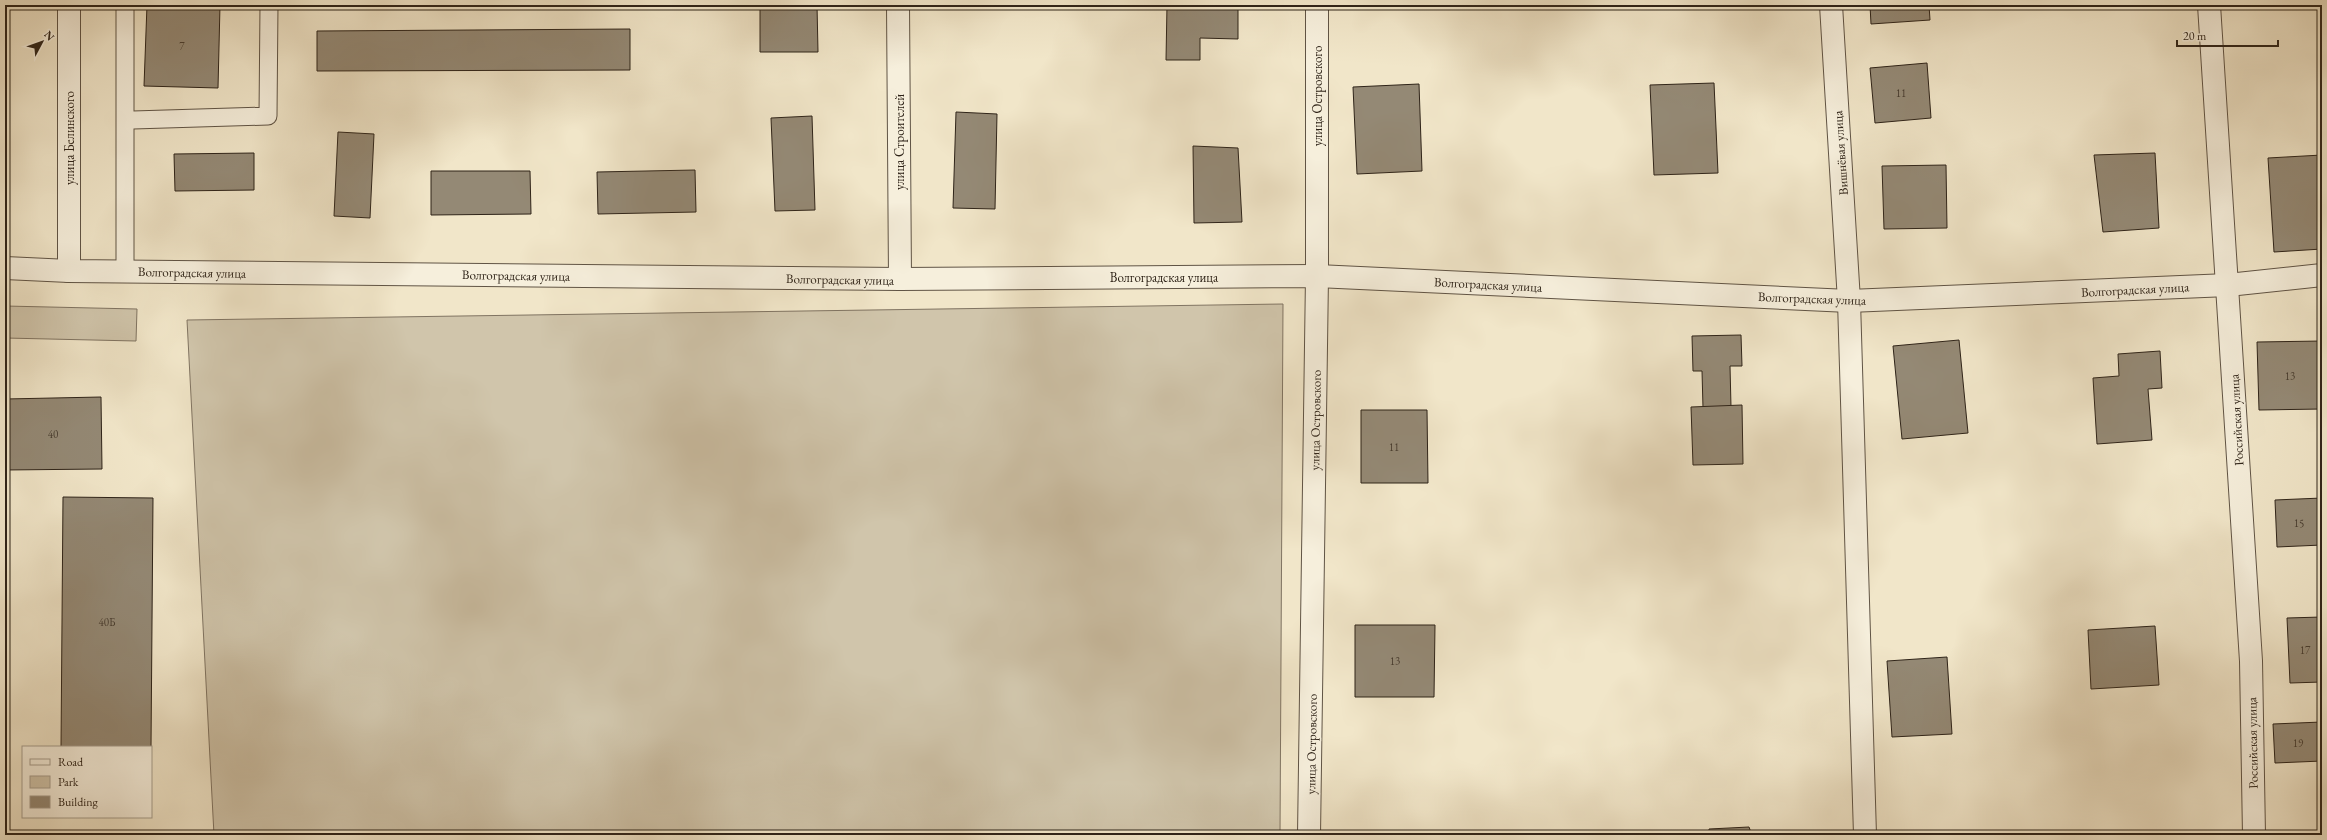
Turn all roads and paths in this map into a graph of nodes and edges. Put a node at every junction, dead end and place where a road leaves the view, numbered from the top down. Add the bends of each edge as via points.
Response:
1 (69, 5) edge
2 (125, 5) edge
3 (269, 5) edge
4 (898, 5) edge
5 (1316, 5) edge
6 (1831, 5) edge
7 (2209, 5) edge
8 (133, 120) dead end
9 (5, 268) edge
10 (69, 271) junction
11 (125, 272) junction
12 (2322, 275) edge
13 (1318, 276) junction
14 (900, 279) junction
15 (2228, 285) junction
16 (1849, 301) junction
17 (1309, 835) edge
18 (1865, 835) edge
19 (2254, 835) edge

1 - 10 street, улица Белинского
2 - 11 lane
3 - 8 lane via 268,116
4 - 14 street, улица Строителей
5 - 13 street, улица Островского
6 - 16 street, Вишнёвая улица
7 - 15 street, Российская улица
9 - 10 street, Волгоградская улица
10 - 11 street, Волгоградская улица
11 - 14 street, Волгоградская улица
12 - 15 street, Волгоградская улица
13 - 14 street, Волгоградская улица
13 - 16 street, Волгоградская улица
13 - 17 street, улица Островского
15 - 16 street, Волгоградская улица
15 - 19 street, Российская улица via 2251,661
16 - 18 street, Вишнёвая улица

